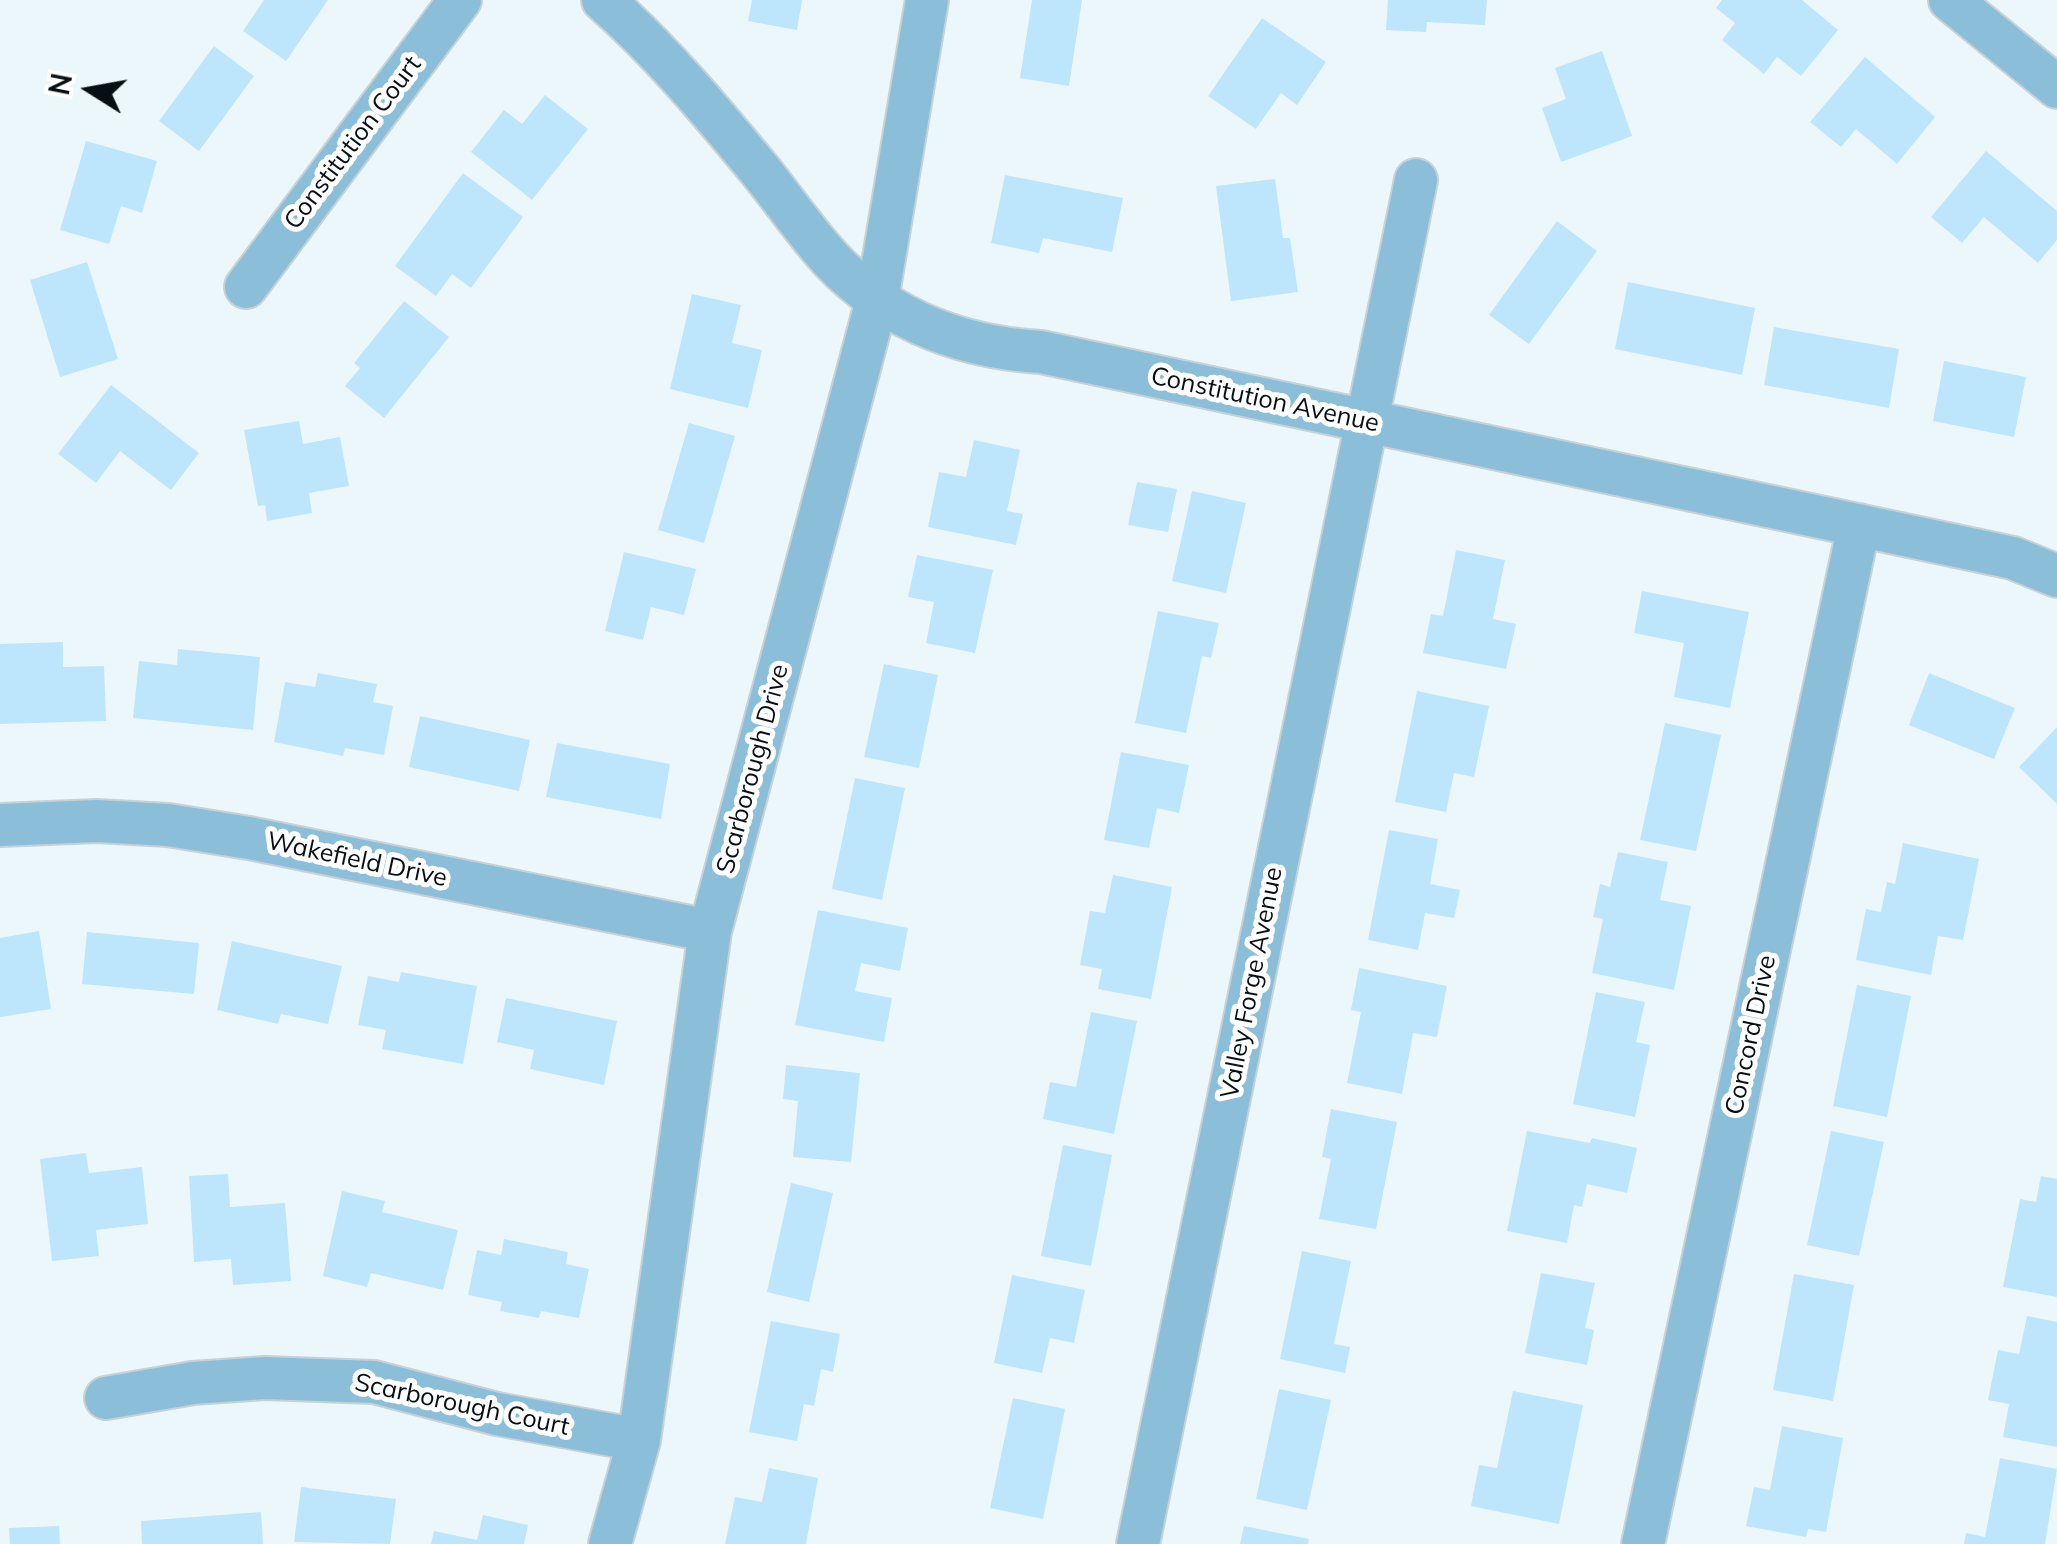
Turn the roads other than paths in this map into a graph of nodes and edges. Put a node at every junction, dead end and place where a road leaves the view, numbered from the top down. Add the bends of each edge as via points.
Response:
1 (460, 0) edge
2 (603, 0) edge
3 (927, 0) edge
4 (1950, 0) edge
5 (2057, 87) edge
6 (1416, 180) dead end
7 (246, 287) dead end
8 (877, 300) junction
9 (1366, 421) junction
10 (1858, 525) junction
11 (2056, 572) edge
12 (0, 825) edge
13 (710, 931) junction
14 (106, 1398) dead end
15 (639, 1440) junction
16 (610, 1544) edge
17 (1138, 1544) edge
18 (1643, 1544) edge

1 - 7 street, Constitution Court
2 - 8 street, Constitution Avenue via 694,91 820,247
3 - 8 street, Scarborough Drive
4 - 5 street
6 - 9 street, Valley Forge Avenue
8 - 9 street, Constitution Avenue via 953,339
8 - 13 street, Scarborough Drive
9 - 10 street, Constitution Avenue
9 - 17 street, Valley Forge Avenue
10 - 11 street, Constitution Avenue
10 - 18 street, Concord Drive
12 - 13 street, Wakefield Drive via 168,825
13 - 15 street, Scarborough Drive
14 - 15 street, Scarborough Court via 193,1382 374,1382
15 - 16 street, Scarborough Drive

